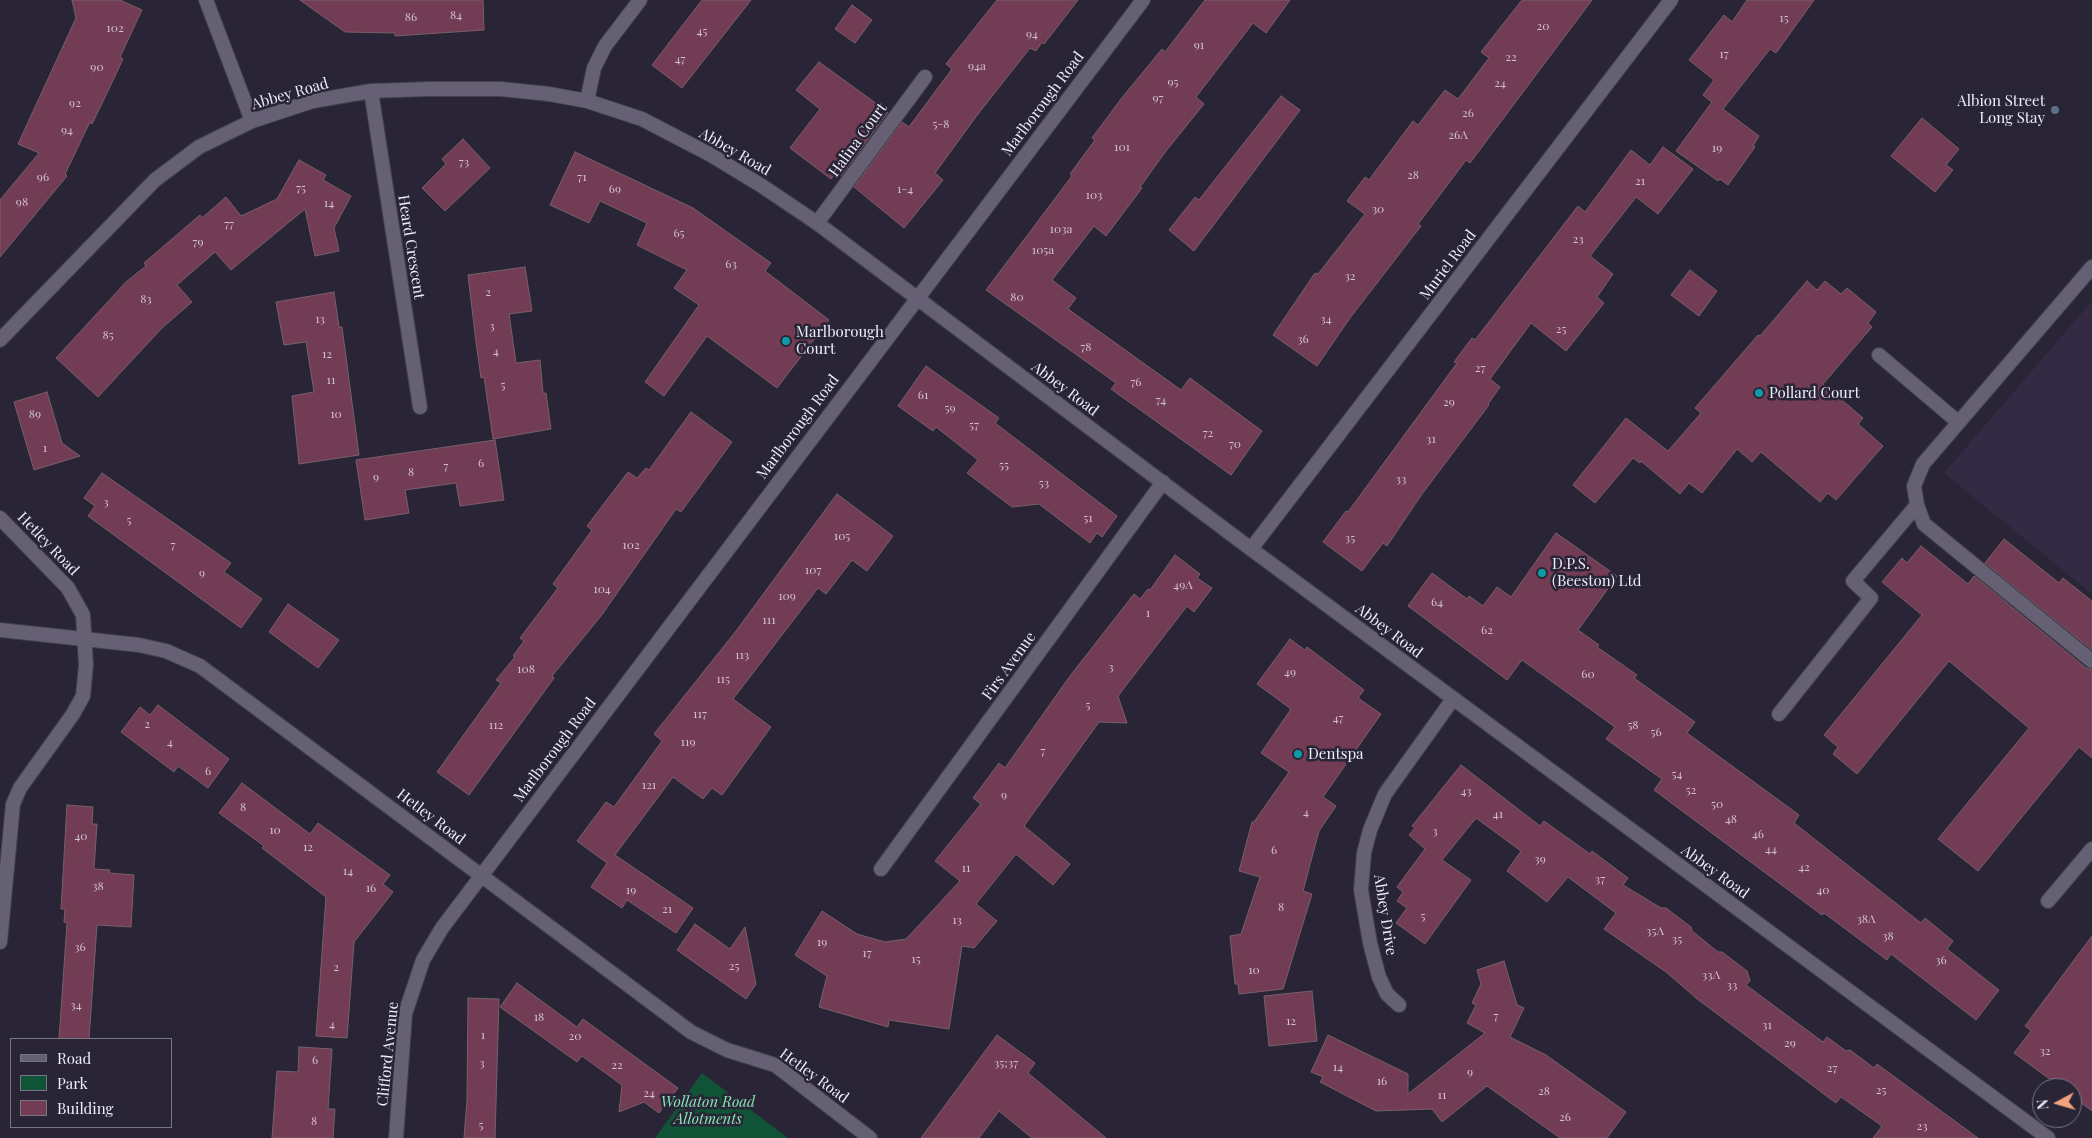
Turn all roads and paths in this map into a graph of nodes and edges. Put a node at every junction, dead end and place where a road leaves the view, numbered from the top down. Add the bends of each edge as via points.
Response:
1 (206, 0) edge
2 (640, 0) edge
3 (1143, 0) edge
4 (1671, 0) edge
5 (925, 76) dead end
6 (371, 91) junction
7 (587, 100) junction
8 (252, 121) junction
9 (817, 223) junction
10 (2092, 267) edge
11 (916, 299) junction
12 (0, 340) edge
13 (1879, 355) dead end
14 (420, 407) dead end
15 (1958, 422) junction
16 (1163, 482) junction
17 (1917, 505) junction
18 (0, 518) edge
19 (1251, 549) junction
20 (0, 630) edge
21 (85, 638) junction
22 (2092, 661) edge
23 (1454, 699) junction
24 (1779, 714) dead end
25 (2092, 849) edge
26 (881, 869) dead end
27 (481, 874) junction
28 (2048, 901) dead end
29 (0, 942) edge
30 (1399, 1005) dead end
31 (396, 1138) edge
32 (870, 1138) edge
33 (2048, 1138) edge

1 - 8 street
2 - 7 street via 605,46 594,68
3 - 11 street, Marlborough Road
4 - 19 street, Muriel Road
5 - 9 street, Halina Court
6 - 7 street, Abbey Road via 501,89
6 - 8 street, Abbey Road via 313,101
6 - 14 street, Heard Crescent
7 - 9 street, Abbey Road via 642,119 711,155
8 - 12 street, Abbey Road via 199,147 155,180
9 - 11 street, Abbey Road
10 - 15 street
11 - 16 street, Abbey Road
11 - 27 street, Marlborough Road
13 - 15 street
15 - 17 street via 1923,464 1914,486
16 - 19 street, Abbey Road
16 - 26 street, Firs Avenue
17 - 22 street via 1924,524
17 - 24 street via 1853,580 1871,598
18 - 21 street, Hetley Road via 68,588 83,615
19 - 23 street, Abbey Road
20 - 21 street
21 - 27 street, Hetley Road via 166,651 200,666
21 - 29 street via 83,696 12,804
23 - 30 street, Abbey Drive via 1385,794 1364,853 1361,890 1370,943 1387,994
23 - 33 street, Abbey Road
25 - 28 street
27 - 31 street, Clifford Avenue via 422,960 410,994 403,1034
27 - 32 street, Hetley Road via 691,1032 727,1050 775,1065

